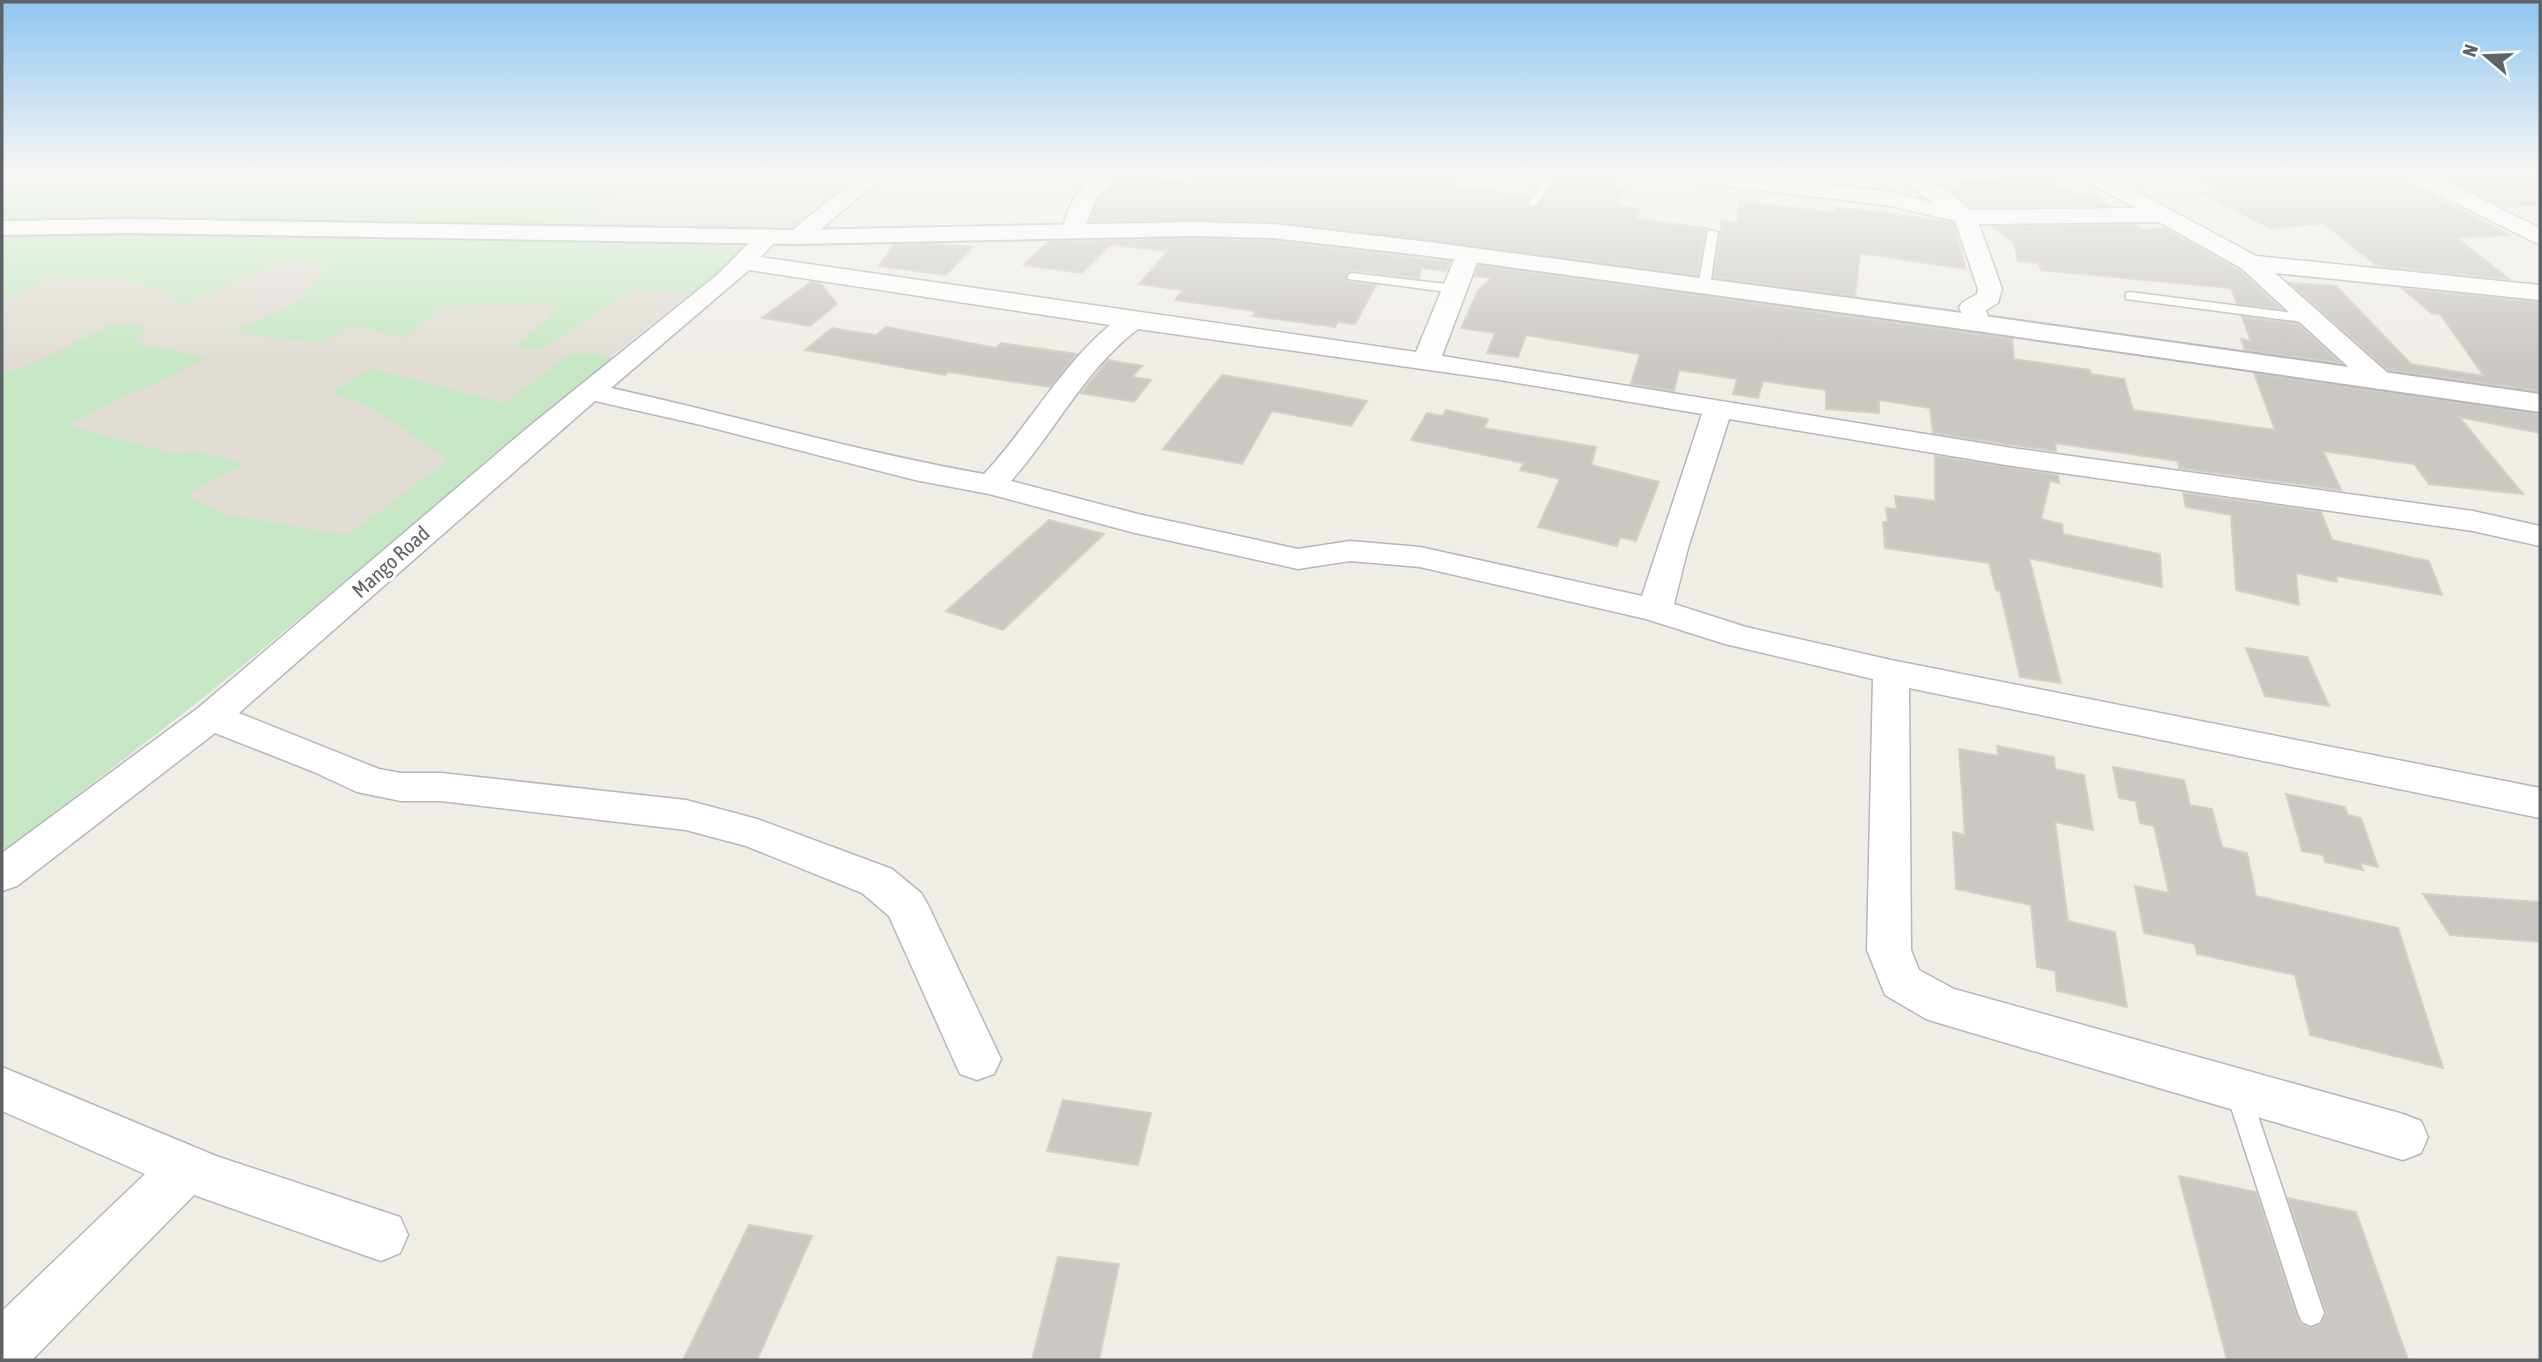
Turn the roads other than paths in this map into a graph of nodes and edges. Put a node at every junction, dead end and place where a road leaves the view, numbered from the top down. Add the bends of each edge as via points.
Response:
1 (698, 236) edge
2 (854, 236) edge
3 (1310, 236) edge
4 (1711, 236) edge
5 (1971, 236) edge
6 (2201, 236) edge
7 (784, 237) junction
8 (1468, 255) junction
9 (745, 262) junction
10 (2250, 263) junction
11 (1352, 276) dead end
12 (1704, 286) junction
13 (1455, 289) junction
14 (2540, 293) edge
15 (2130, 296) dead end
16 (2310, 319) junction
17 (1133, 321) junction
18 (1977, 323) junction
19 (1426, 361) junction
20 (2380, 381) junction
21 (591, 392) junction
22 (2540, 403) edge
23 (1718, 410) junction
24 (991, 485) junction
25 (2540, 537) edge
26 (1655, 610) junction
27 (1891, 672) junction
28 (211, 717) junction
29 (2540, 803) edge
30 (2, 875) edge
31 (977, 1059) dead end
32 (2, 1088) edge
33 (2237, 1089) junction
34 (2403, 1136) dead end
35 (187, 1167) junction
36 (381, 1235) dead end
37 (2311, 1313) dead end
38 (2, 1350) edge

1 - 7 street
2 - 7 street
3 - 8 street
4 - 12 lane
5 - 18 street via 1990,289 1989,298 1972,307
6 - 10 street
7 - 9 street, Mango Road
8 - 12 street
8 - 13 street
9 - 17 street
9 - 21 street, Mango Road
10 - 14 street
10 - 16 street
11 - 13 lane
12 - 18 street
13 - 19 street
15 - 16 lane
16 - 20 street
17 - 19 street
17 - 24 street via 1091,356
18 - 20 street
19 - 23 street
20 - 22 street
21 - 24 street via 915,471
21 - 28 street, Mango Road
23 - 25 street via 2118,473 2473,521
23 - 26 street
24 - 26 street via 1298,559 1350,551 1420,557
26 - 27 street via 1738,636
27 - 29 street
27 - 33 street via 1889,950 1901,982 1942,1005
28 - 30 street, Mango Road
28 - 31 street via 372,782 686,815 757,834 877,881 906,905
32 - 35 street
33 - 34 street
33 - 37 lane
35 - 36 street
35 - 38 street

